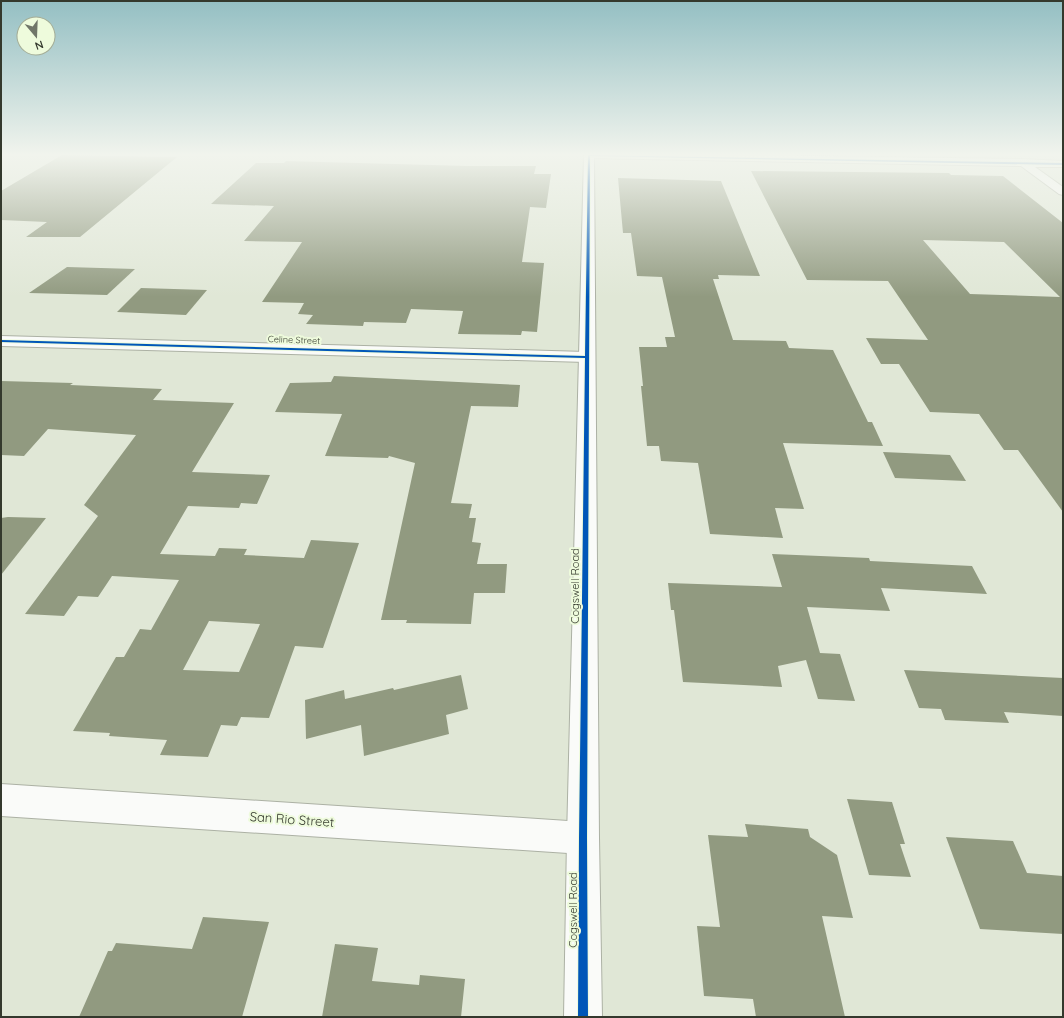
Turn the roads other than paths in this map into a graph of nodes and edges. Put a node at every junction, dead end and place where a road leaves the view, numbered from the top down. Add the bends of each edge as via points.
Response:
1 (588, 203) edge
2 (1, 341) edge
3 (586, 357) junction
4 (1, 800) edge
5 (583, 838) junction
6 (584, 1017) edge

1 - 3 street, Cogswell Road
2 - 3 street, Celine Street
3 - 5 street, Cogswell Road
4 - 5 street, San Rio Street
5 - 6 street, Cogswell Road

